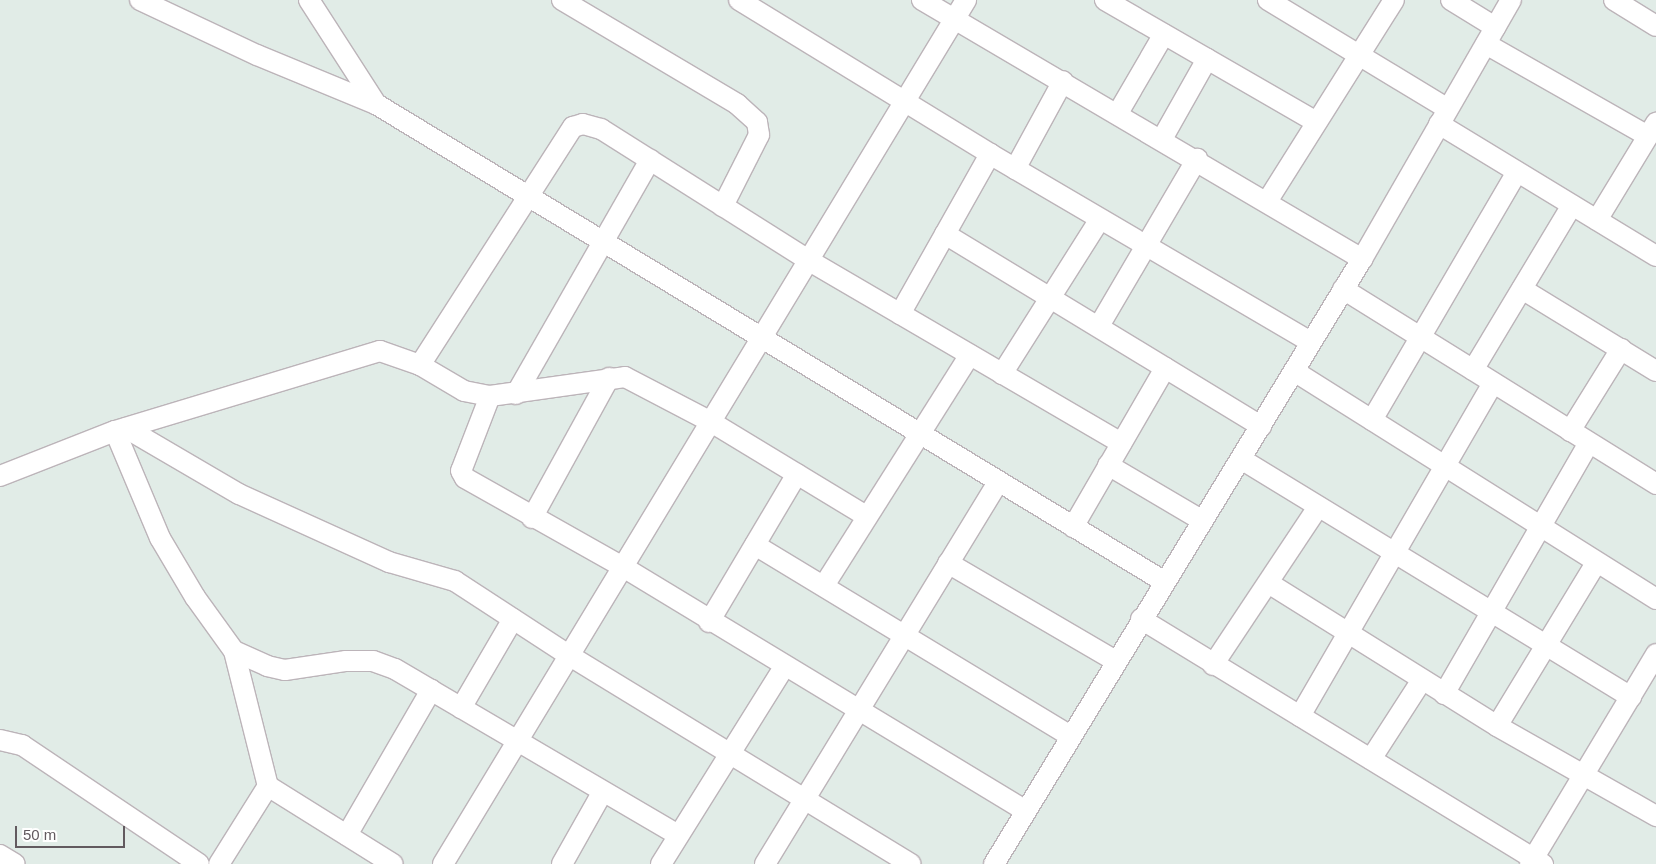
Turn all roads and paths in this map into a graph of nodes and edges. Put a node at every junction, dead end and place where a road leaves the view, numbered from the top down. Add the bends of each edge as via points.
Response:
1 (140, 0) edge
2 (309, 0) edge
3 (562, 0) edge
4 (740, 0) edge
5 (922, 0) edge
6 (966, 0) edge
7 (1105, 0) edge
8 (1268, 0) edge
9 (1394, 0) edge
10 (1451, 0) edge
11 (1510, 0) edge
12 (1620, 2) edge
13 (1291, 6) edge
14 (954, 19) junction
15 (1656, 26) edge
16 (1164, 34) junction
17 (1491, 35) junction
18 (1358, 55) junction
19 (1207, 59) junction
20 (1063, 82) junction
21 (905, 103) junction
22 (376, 104) junction
23 (1118, 113) junction
24 (1444, 117) junction
25 (1315, 122) junction
26 (1652, 129) edge
27 (1162, 139) junction
28 (990, 154) junction
29 (1197, 159) junction
30 (650, 160) junction
31 (1015, 169) junction
32 (1517, 172) junction
33 (527, 197) junction
34 (1268, 200) junction
35 (1572, 204) junction
36 (724, 206) junction
37 (1100, 219) junction
38 (1597, 220) junction
39 (945, 234) junction
40 (601, 243) junction
41 (1145, 245) junction
42 (1656, 256) edge
43 (1362, 259) junction
44 (808, 260) junction
45 (1343, 289) junction
46 (1522, 289) junction
47 (1051, 298) junction
48 (900, 314) junction
49 (1099, 326) junction
50 (1418, 336) junction
51 (760, 340) junction
52 (1311, 342) junction
53 (1621, 349) junction
54 (970, 355) junction
55 (420, 365) junction
56 (1165, 368) junction
57 (1473, 370) junction
58 (1656, 370) edge
59 (1294, 371) junction
60 (1002, 374) junction
61 (609, 378) junction
62 (1493, 383) junction
63 (516, 394) junction
64 (490, 396) junction
65 (1372, 420) junction
66 (711, 422) junction
67 (1261, 426) junction
68 (120, 430) junction
69 (1570, 431) junction
70 (920, 435) junction
71 (1122, 443) junction
72 (1590, 443) junction
73 (1241, 458) junction
74 (1108, 465) junction
75 (1445, 466) junction
76 (797, 474) junction
77 (0, 476) edge
78 (998, 482) junction
79 (1656, 484) edge
80 (1318, 507) junction
81 (866, 516) junction
82 (532, 518) junction
83 (1203, 521) junction
84 (1073, 527) junction
85 (1541, 528) junction
86 (755, 544) junction
87 (1393, 554) junction
88 (948, 563) junction
89 (1596, 563) junction
90 (623, 567) junction
91 (1165, 582) junction
92 (824, 584) junction
93 (1270, 584) junction
94 (1656, 599) edge
95 (1491, 614) junction
96 (513, 619) junction
97 (1141, 619) junction
98 (709, 622) junction
99 (1346, 633) junction
100 (905, 636) junction
101 (1544, 646) junction
102 (234, 651) junction
103 (1656, 654) edge
104 (570, 656) junction
105 (1116, 661) junction
106 (1213, 665) junction
107 (784, 667) junction
108 (1422, 680) junction
109 (430, 690) junction
110 (1444, 694) junction
111 (1631, 697) junction
112 (462, 708) junction
113 (859, 711) junction
114 (1300, 716) junction
115 (1497, 726) junction
116 (1071, 736) junction
117 (0, 740) edge
118 (519, 742) junction
119 (728, 754) junction
120 (1371, 759) junction
121 (1584, 776) junction
122 (268, 786) junction
123 (602, 793) junction
124 (806, 798) junction
125 (1026, 811) junction
126 (1656, 816) edge
127 (347, 835) junction
128 (678, 835) junction
129 (0, 855) edge
130 (1535, 862) edge
131 (15, 864) edge
132 (200, 864) edge
133 (220, 864) edge
134 (393, 864) edge
135 (444, 864) edge
136 (562, 864) edge
137 (660, 864) edge
138 (765, 864) edge
139 (910, 864) edge
140 (994, 864) edge

1 - 22 street via 257,55
2 - 22 street
3 - 36 street via 736,104 757,122 760,135
4 - 21 street
5 - 14 street
6 - 14 street
7 - 16 street
8 - 13 street
9 - 18 street
10 - 17 street
11 - 17 street
12 - 15 street
13 - 18 street
14 - 20 street
14 - 21 street
16 - 19 street
16 - 23 street
17 - 24 street
17 - 26 street
18 - 24 street
18 - 25 street
19 - 25 street
19 - 27 street
20 - 23 street
20 - 31 street
21 - 28 street
21 - 44 street
22 - 33 street
23 - 27 street
24 - 32 street
24 - 43 street
25 - 34 street
26 - 38 street
27 - 29 street
28 - 31 street
28 - 39 street
29 - 34 street
29 - 41 street
30 - 33 street via 601,129 583,124 573,127
30 - 36 street
30 - 40 street
31 - 37 street
32 - 35 street
32 - 50 street
33 - 40 street
33 - 55 street
34 - 43 street
35 - 38 street
35 - 46 street
36 - 44 street
37 - 41 street
37 - 47 street
38 - 42 street
39 - 47 street
39 - 48 street
40 - 51 street
40 - 63 street
41 - 49 street
41 - 52 street
43 - 45 street
44 - 48 street
44 - 51 street
45 - 50 street
45 - 52 street
46 - 53 street
46 - 57 street
47 - 49 street
47 - 60 street
48 - 54 street
49 - 56 street
50 - 57 street
50 - 65 street
51 - 66 street
51 - 70 street
52 - 59 street
53 - 58 street
53 - 69 street
54 - 60 street
54 - 70 street
55 - 64 street via 464,391
55 - 68 street via 380,351
56 - 67 street
56 - 71 street
57 - 62 street
59 - 65 street
59 - 67 street
60 - 71 street
61 - 63 street
61 - 66 street via 625,377
61 - 82 street
62 - 69 street
62 - 75 street
63 - 64 street
64 - 82 street via 461,474
65 - 75 street
66 - 76 street
66 - 90 street
67 - 73 street
68 - 77 street
68 - 96 street via 239,494 389,562 455,581
68 - 102 street via 160,538
69 - 72 street
70 - 78 street
70 - 81 street
71 - 74 street
72 - 79 street
72 - 85 street
73 - 80 street
73 - 83 street
74 - 83 street
74 - 84 street
75 - 85 street
75 - 87 street
76 - 81 street
76 - 86 street
78 - 84 street
78 - 88 street
80 - 87 street
80 - 93 street
81 - 92 street
82 - 90 street
83 - 91 street
84 - 91 street
85 - 89 street
85 - 95 street
86 - 92 street
86 - 98 street
87 - 95 street
87 - 99 street
88 - 100 street
88 - 105 street
89 - 94 street
89 - 101 street
90 - 98 street
90 - 104 street
91 - 97 street
92 - 100 street
93 - 99 street
93 - 106 street
95 - 101 street
95 - 110 street
96 - 104 street
96 - 112 street
97 - 105 street
97 - 106 street
98 - 107 street
99 - 108 street
99 - 114 street
100 - 113 street
100 - 116 street
101 - 111 street
101 - 115 street
102 - 109 street via 267,666 285,670 373,661
102 - 122 street
103 - 111 street
104 - 118 street
104 - 119 street
105 - 116 street
106 - 114 street
107 - 113 street
107 - 119 street
108 - 110 street
108 - 120 street
109 - 112 street
109 - 127 street
110 - 115 street
111 - 121 street
112 - 118 street
113 - 124 street
113 - 125 street
114 - 120 street
115 - 121 street
116 - 125 street
117 - 132 street via 22,745
118 - 123 street
118 - 135 street
119 - 124 street
119 - 128 street
120 - 130 street
121 - 126 street
121 - 130 street
122 - 127 street
122 - 133 street
123 - 128 street
123 - 136 street
124 - 138 street
124 - 139 street
125 - 140 street
127 - 134 street
128 - 137 street
129 - 131 street

